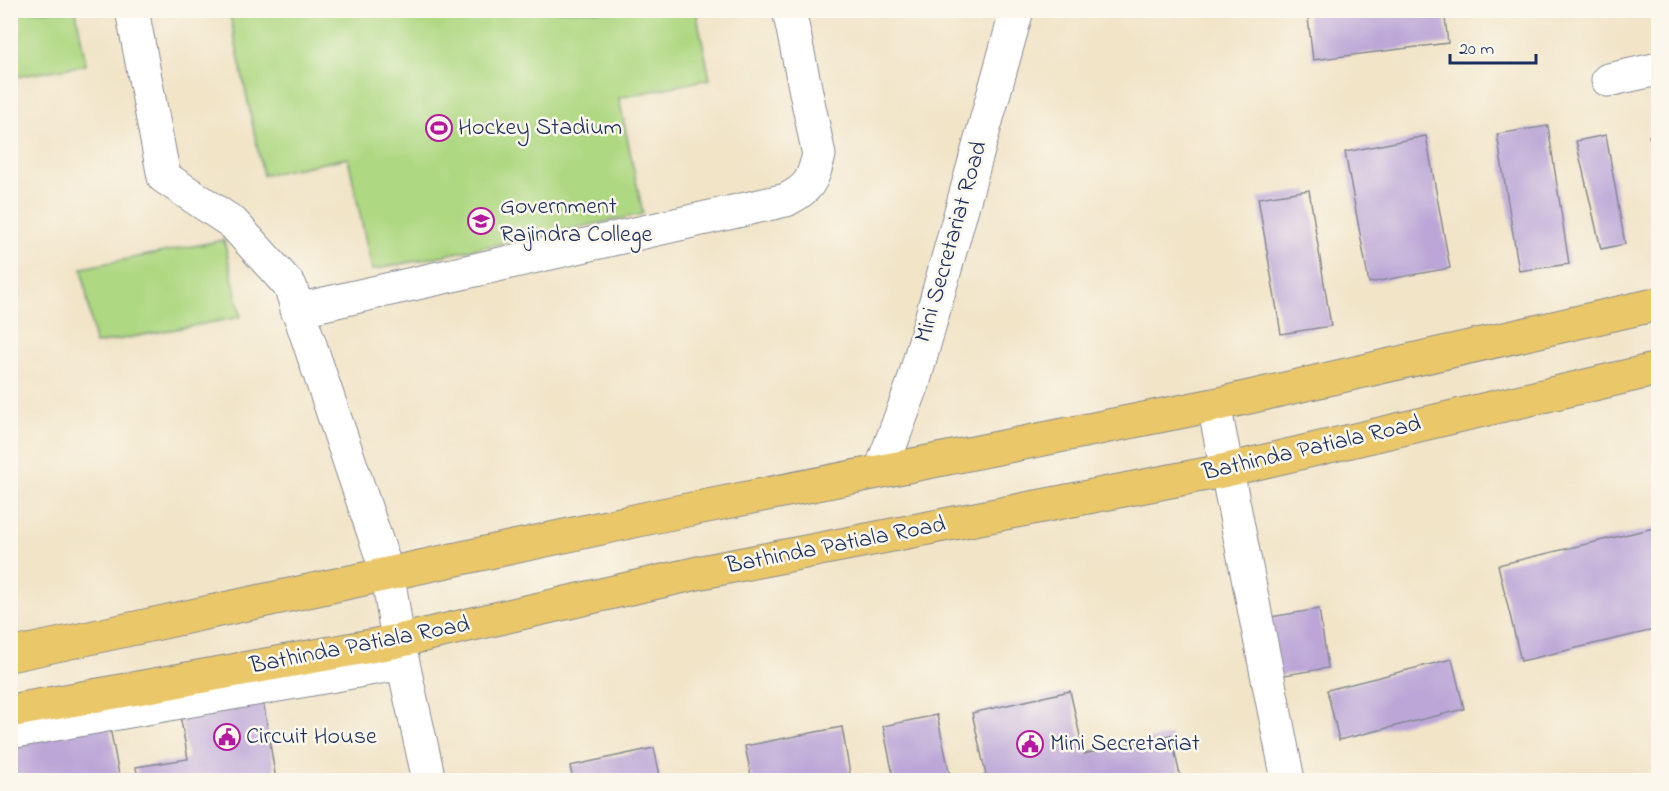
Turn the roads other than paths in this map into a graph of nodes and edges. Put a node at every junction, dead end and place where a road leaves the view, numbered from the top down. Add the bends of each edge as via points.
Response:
1 (132, 10) edge
2 (789, 10) edge
3 (1017, 10) edge
4 (1659, 69) edge
5 (1608, 80) dead end
6 (1659, 304) edge
7 (297, 310) junction
8 (1659, 369) edge
9 (1214, 405) junction
10 (880, 470) junction
11 (1227, 470) junction
12 (388, 575) junction
13 (400, 652) junction
14 (10, 655) edge
15 (10, 711) edge
16 (10, 732) edge
17 (429, 780) edge
18 (1288, 780) edge

1 - 7 street via 164,177 233,223 290,286
2 - 7 street via 819,155 805,190 786,200
3 - 10 street, Mini Secretariat Road via 913,384
4 - 5 street
6 - 9 highway
7 - 12 street
8 - 11 highway, Bathinda Patiala Road
9 - 10 highway
9 - 11 street
10 - 12 highway
11 - 13 highway, Bathinda Patiala Road via 702,572
11 - 18 street
12 - 13 street
12 - 14 highway
13 - 15 highway, Bathinda Patiala Road
13 - 16 street via 108,717
13 - 17 street

